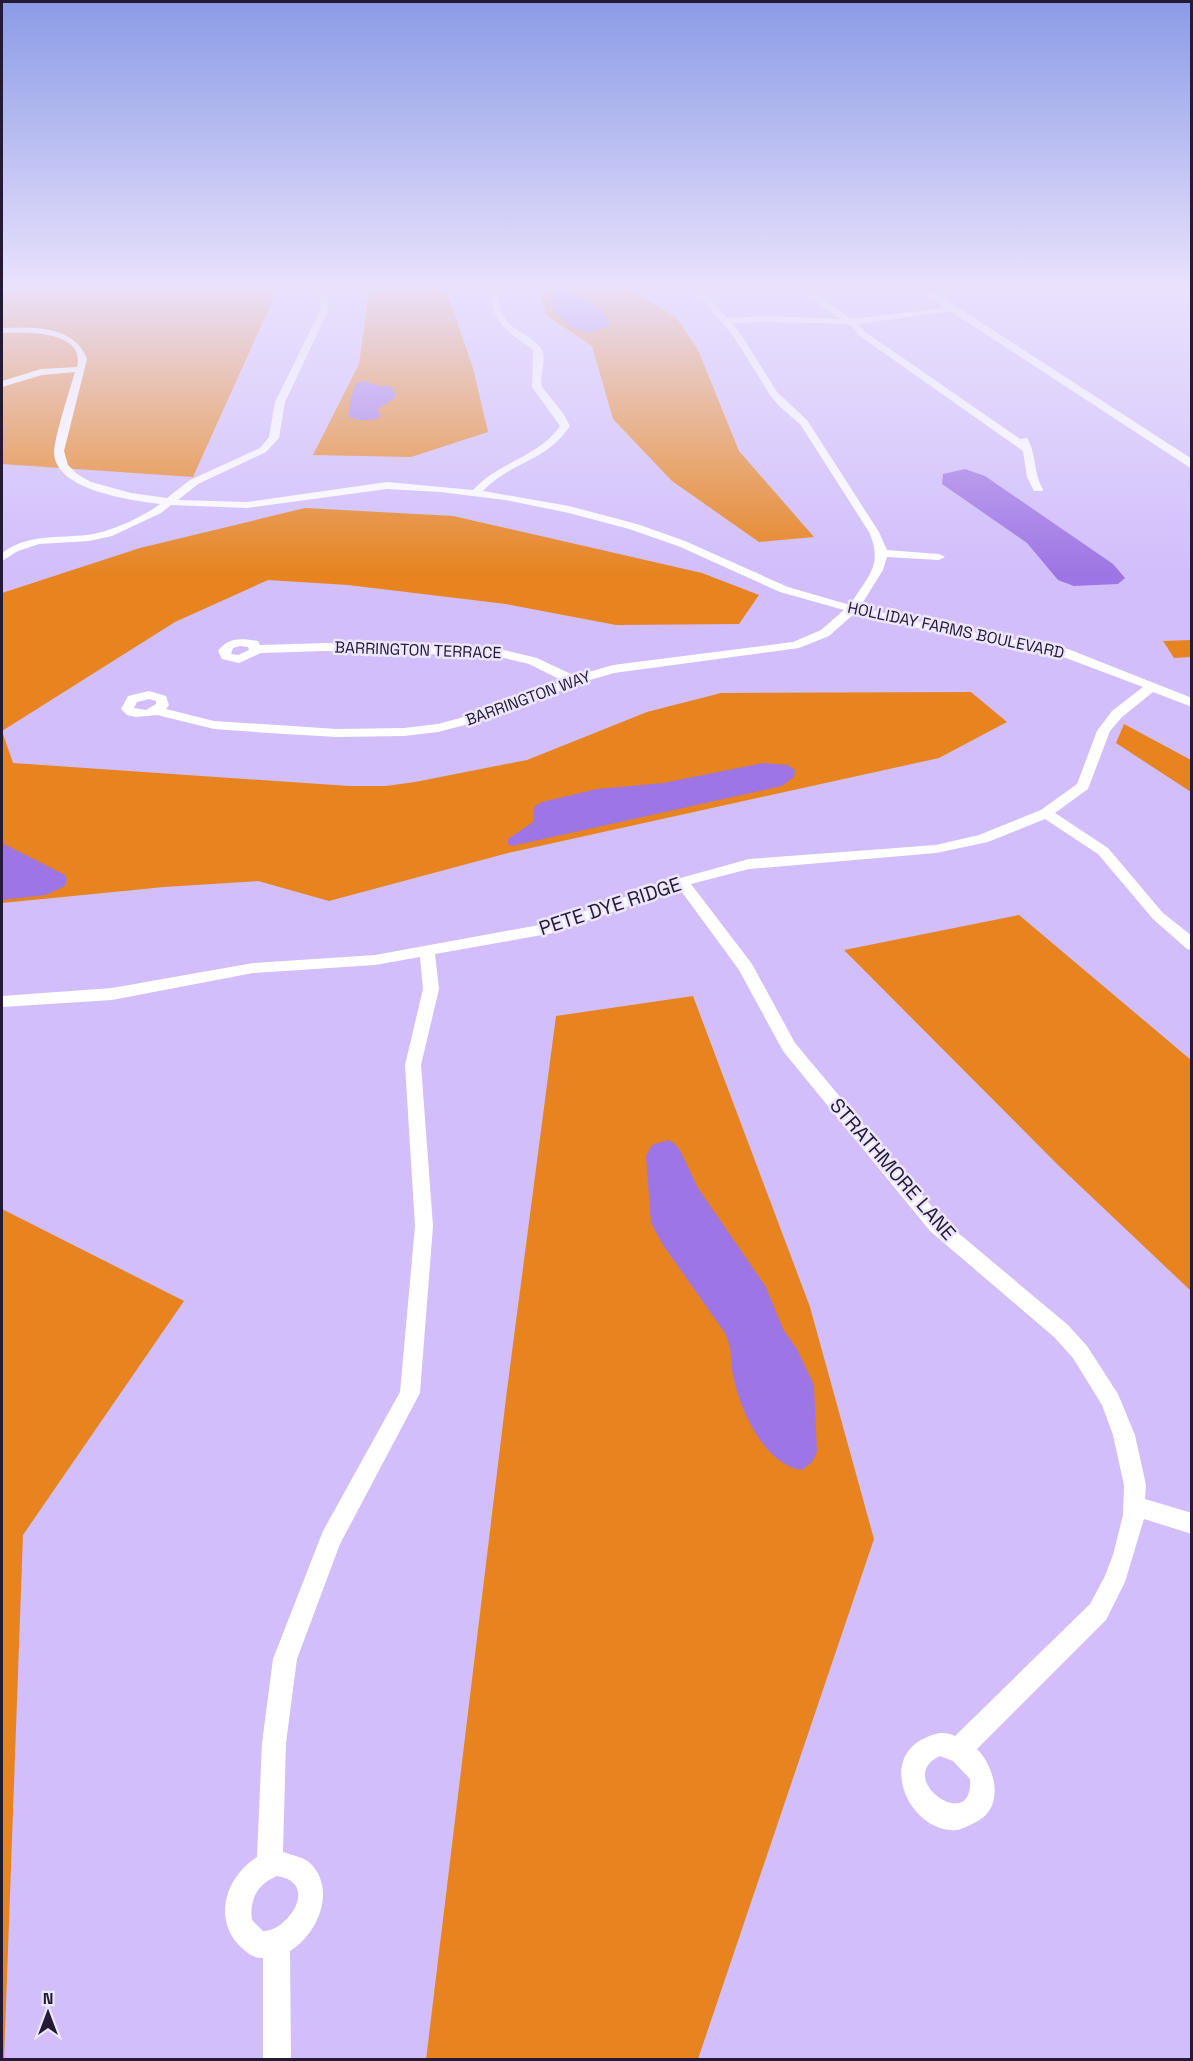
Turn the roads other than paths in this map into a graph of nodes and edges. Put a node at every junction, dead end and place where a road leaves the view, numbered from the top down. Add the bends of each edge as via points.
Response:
1 (77, 380) edge
2 (291, 380) edge
3 (538, 380) edge
4 (765, 380) edge
5 (928, 380) edge
6 (944, 380) edge
7 (1061, 380) edge
8 (993, 416) junction
9 (980, 418) junction
10 (1027, 449) junction
11 (1191, 465) edge
12 (1038, 489) dead end
13 (476, 493) junction
14 (168, 501) junction
15 (882, 553) junction
16 (939, 557) dead end
17 (2, 558) edge
18 (853, 609) junction
19 (256, 650) dead end
20 (574, 681) junction
21 (1150, 687) junction
22 (1191, 703) edge
23 (157, 711) dead end
24 (1046, 813) junction
25 (682, 882) junction
26 (1191, 945) edge
27 (427, 951) junction
28 (2, 1000) edge
29 (1134, 1506) junction
30 (1191, 1524) edge
31 (960, 1749) dead end
32 (270, 1865) junction
33 (276, 1944) junction
34 (277, 2060) edge

1 - 14 street, HOLLIDAY FARMS BOULEVARD via 59,451 65,470 90,486
2 - 14 street via 280,402 274,438 263,450 194,482
3 - 13 street via 542,396 562,416 565,426 560,436 485,480
4 - 15 street via 782,405 804,422 874,532
5 - 9 street
6 - 8 street
7 - 11 main road
8 - 9 street
8 - 10 street via 1025,440
9 - 10 street
10 - 12 street via 1033,483
13 - 14 street, HOLLIDAY FARMS BOULEVARD via 391,485 249,505 202,506
13 - 18 street, HOLLIDAY FARMS BOULEVARD via 523,499 644,530 797,594
14 - 17 street via 145,518 108,534 38,541 14,549
15 - 16 street
15 - 18 street, BARRINGTON WAY via 877,570
18 - 20 street, BARRINGTON WAY via 825,633 795,645 613,669
18 - 21 street, HOLLIDAY FARMS BOULEVARD via 1056,650
19 - 20 street, BARRINGTON TERRACE via 326,647 496,652 533,661
20 - 23 street, BARRINGTON WAY via 487,716 404,732 268,729 214,724
21 - 22 street, HOLLIDAY FARMS BOULEVARD
21 - 24 street, PETE DYE RIDGE via 1104,731 1083,786
24 - 25 street, PETE DYE RIDGE via 983,839 936,849 749,864
24 - 26 street via 1103,851 1158,916
25 - 27 street, PETE DYE RIDGE via 553,928
25 - 29 street, STRATHMORE LANE via 746,968 789,1047 930,1217 1080,1352 1112,1401 1124,1435 1135,1485
27 - 28 street, PETE DYE RIDGE via 375,960 252,968 112,994
27 - 32 street via 430,989 413,1065 424,1226 410,1393 331,1539 285,1659 274,1743
29 - 30 street
29 - 31 street, STRATHMORE LANE via 1124,1555 1098,1612
32 - 33 street via 246,1884 237,1909 244,1932 263,1944
32 - 33 street via 289,1864 299,1870 310,1891 306,1918 288,1939
33 - 34 street

